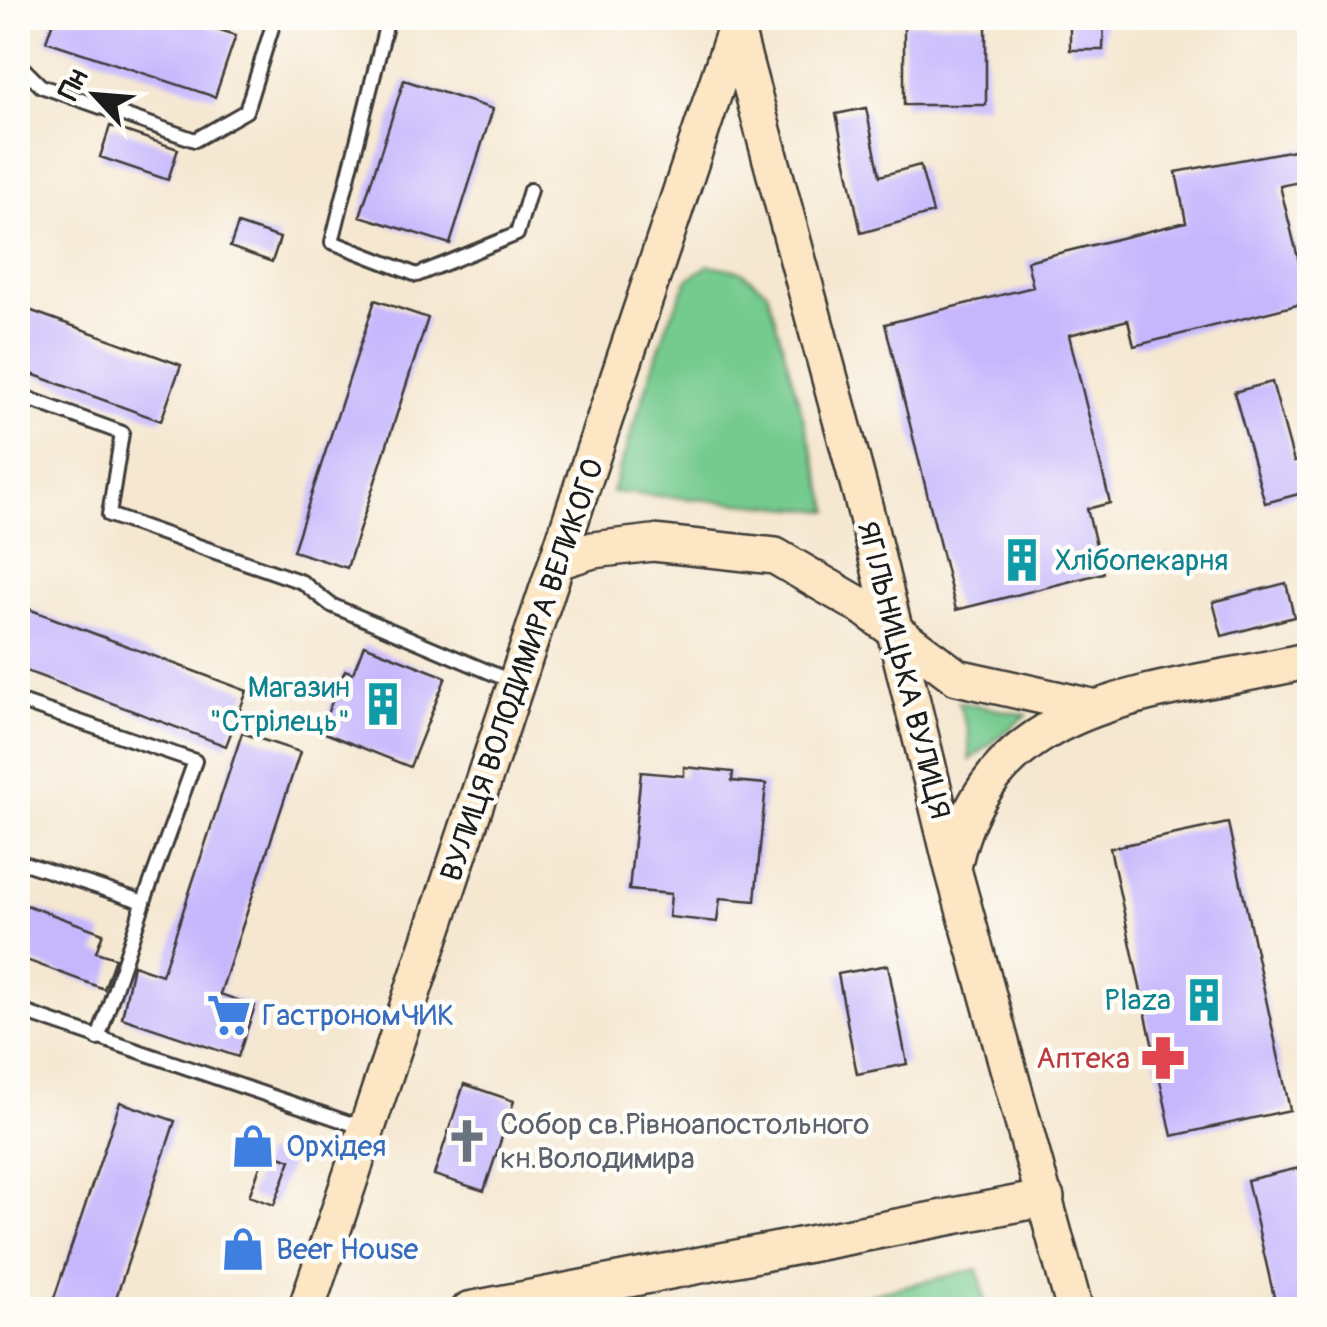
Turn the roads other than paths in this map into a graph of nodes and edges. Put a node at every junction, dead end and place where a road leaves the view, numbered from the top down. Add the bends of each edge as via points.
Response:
1 (276, 18) edge
2 (388, 18) edge
3 (738, 24) edge
4 (18, 62) edge
5 (530, 190) dead end
6 (18, 394) edge
7 (561, 560) junction
8 (892, 630) junction
9 (1308, 663) edge
10 (518, 684) junction
11 (18, 701) edge
12 (1092, 708) junction
13 (18, 861) edge
14 (953, 868) junction
15 (144, 902) junction
16 (18, 1010) edge
17 (98, 1039) junction
18 (367, 1129) junction
19 (1046, 1198) junction
20 (306, 1310) edge
21 (469, 1310) edge
22 (1075, 1310) edge

1 - 4 lane via 246,111 195,140 42,86
2 - 5 lane via 332,242 418,274 516,234
3 - 7 main road, ВУЛИЦЯ ВОЛОДИМИРА ВЕЛИКОГО
3 - 8 main road, ЯГІЛЬНИЦЬКА ВУЛИЦЯ
6 - 10 lane via 122,433 109,515 302,582 331,605
7 - 8 main road via 653,543 753,550 795,565
7 - 10 main road, ВУЛИЦЯ ВОЛОДИМИРА ВЕЛИКОГО
8 - 12 main road via 957,677
8 - 14 main road, ЯГІЛЬНИЦЬКА ВУЛИЦЯ
9 - 12 main road
10 - 18 main road, ВУЛИЦЯ ВОЛОДИМИРА ВЕЛИКОГО
11 - 15 lane via 195,760
12 - 14 main road via 1013,751 983,785 962,825
13 - 15 lane
14 - 19 main road, ЯГІЛЬНИЦЬКА ВУЛИЦЯ
15 - 17 lane
16 - 17 lane
17 - 18 lane
18 - 20 main road, ВУЛИЦЯ ВОЛОДИМИРА ВЕЛИКОГО
19 - 21 main road
19 - 22 main road, ЯГІЛЬНИЦЬКА ВУЛИЦЯ

